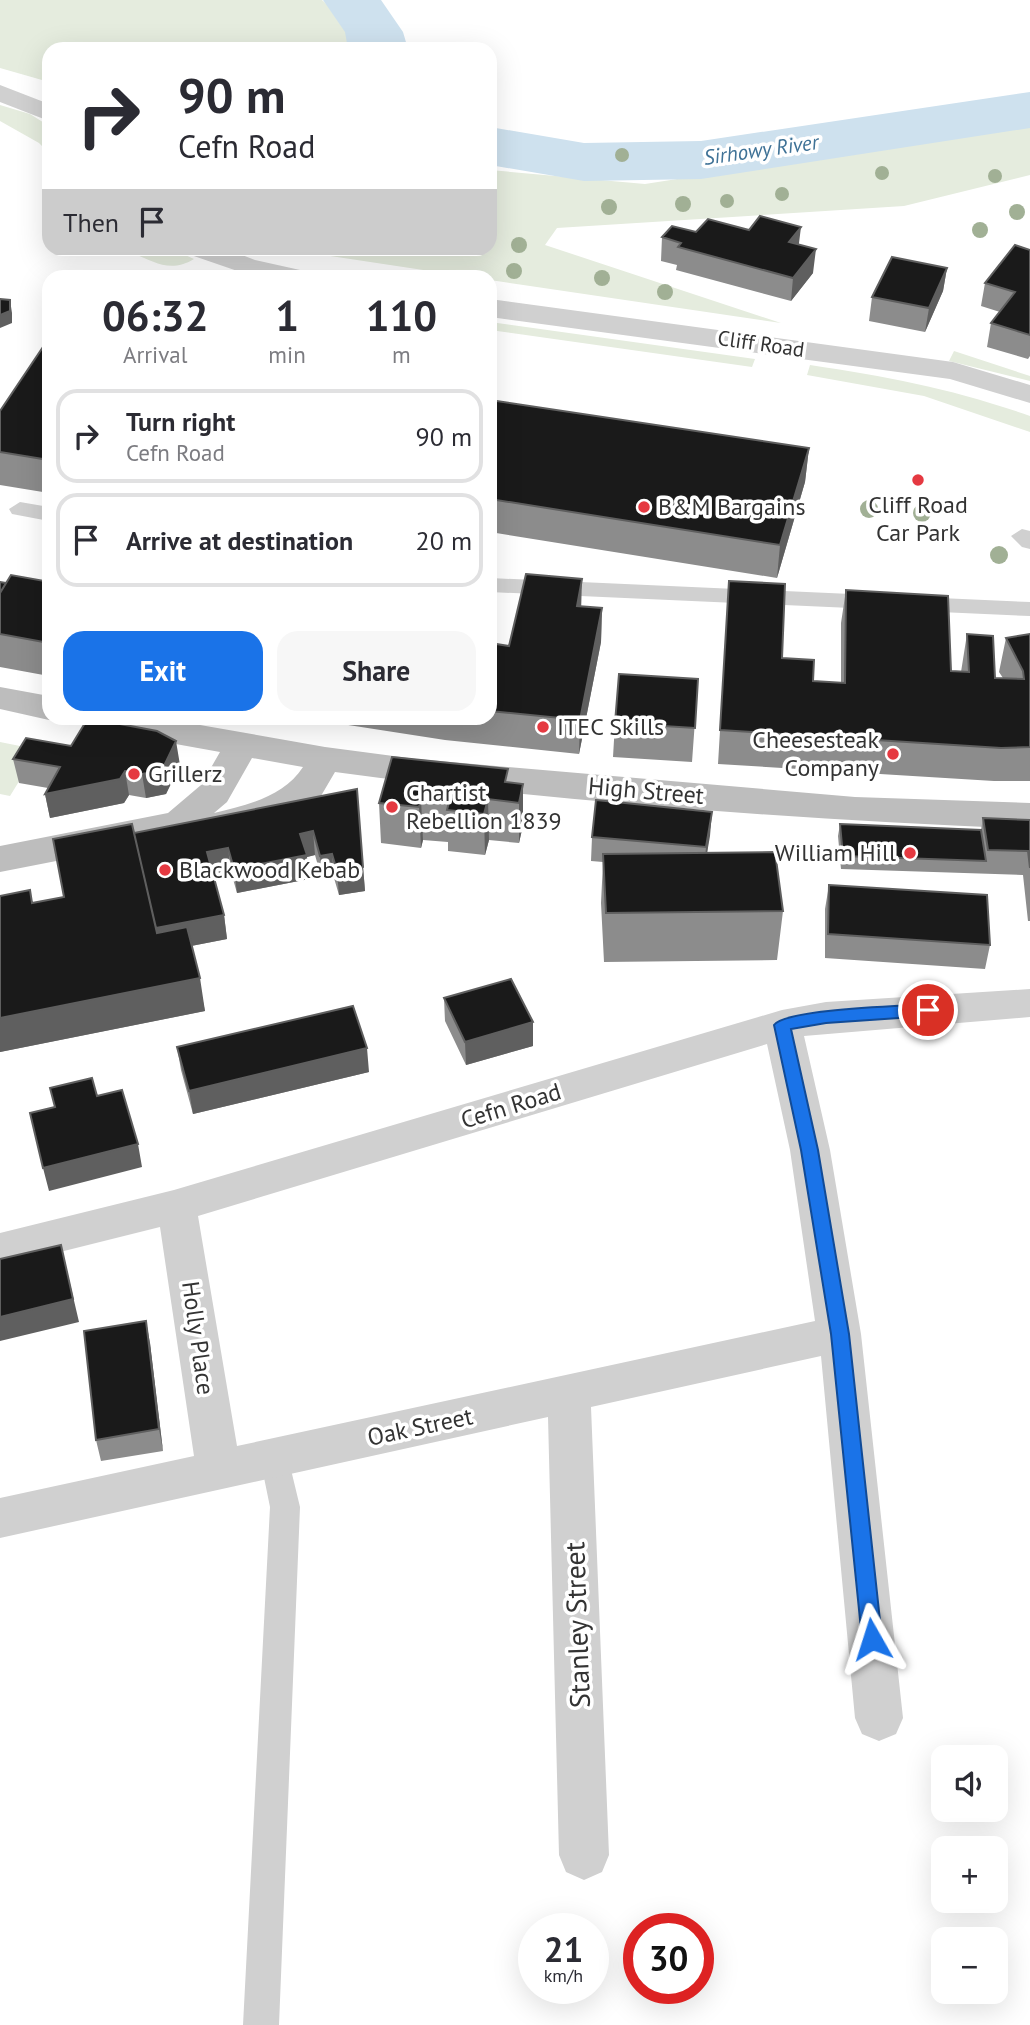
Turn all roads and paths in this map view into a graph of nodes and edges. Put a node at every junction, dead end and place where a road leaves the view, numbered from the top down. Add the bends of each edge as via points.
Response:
1 (0, 93) edge
2 (42, 110) edge
3 (219, 256) edge
4 (261, 270) edge
5 (497, 308) edge
6 (1030, 394) edge
7 (20, 509) dead end
8 (42, 513) edge
9 (497, 585) edge
10 (1030, 609) edge
11 (0, 698) edge
12 (42, 707) edge
13 (137, 725) edge
14 (242, 744) junction
15 (324, 759) junction
16 (1030, 816) edge
17 (179, 824) junction
18 (0, 859) edge
19 (1030, 1003) edge
20 (782, 1025) junction
21 (174, 1207) junction
22 (0, 1250) edge
23 (840, 1334) junction
24 (569, 1395) junction
25 (275, 1458) junction
26 (218, 1470) junction
27 (0, 1518) edge
28 (880, 1718) dead end
29 (584, 1855) dead end
30 (261, 2025) edge

1 - 2 street
3 - 4 street
5 - 6 street, Cliff Road via 953,371
7 - 8 lane
9 - 10 lane
11 - 12 main road
13 - 14 main road, High Street
14 - 15 main road, High Street
14 - 17 main road via 214,793
15 - 16 main road, High Street via 841,808
15 - 17 main road via 305,792 261,813 199,830
17 - 18 main road
19 - 20 street, Cefn Road via 826,1017
20 - 21 street, Cefn Road
20 - 23 street via 810,1150
21 - 22 street, Cefn Road
21 - 26 street, Holly Place via 181,1226
23 - 24 street, Oak Street
23 - 28 street
24 - 25 street, Oak Street
24 - 29 street, Stanley Street
25 - 26 street, Oak Street
25 - 30 lane via 285,1507
26 - 27 street, Oak Street

